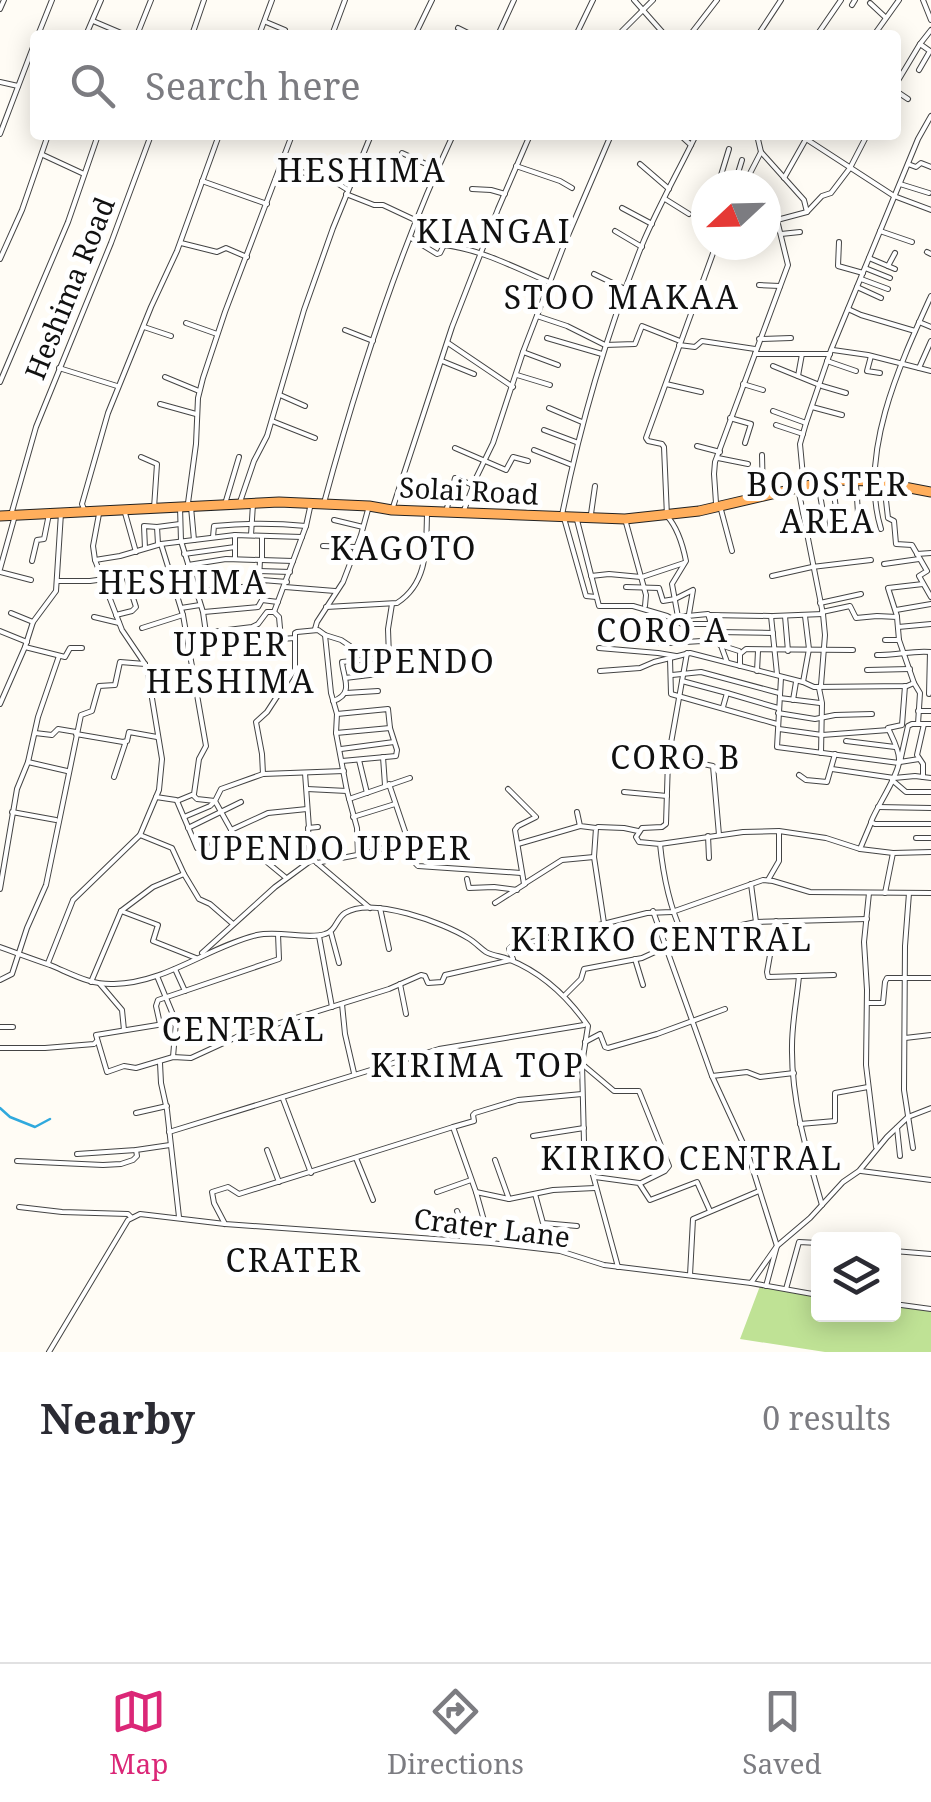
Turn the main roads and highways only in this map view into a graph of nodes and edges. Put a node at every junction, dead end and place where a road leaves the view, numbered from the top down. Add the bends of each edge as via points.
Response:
1 (931, 492) edge
2 (9, 515) edge

1 - 2 highway, Solai Road via 832,480 626,519 253,503

